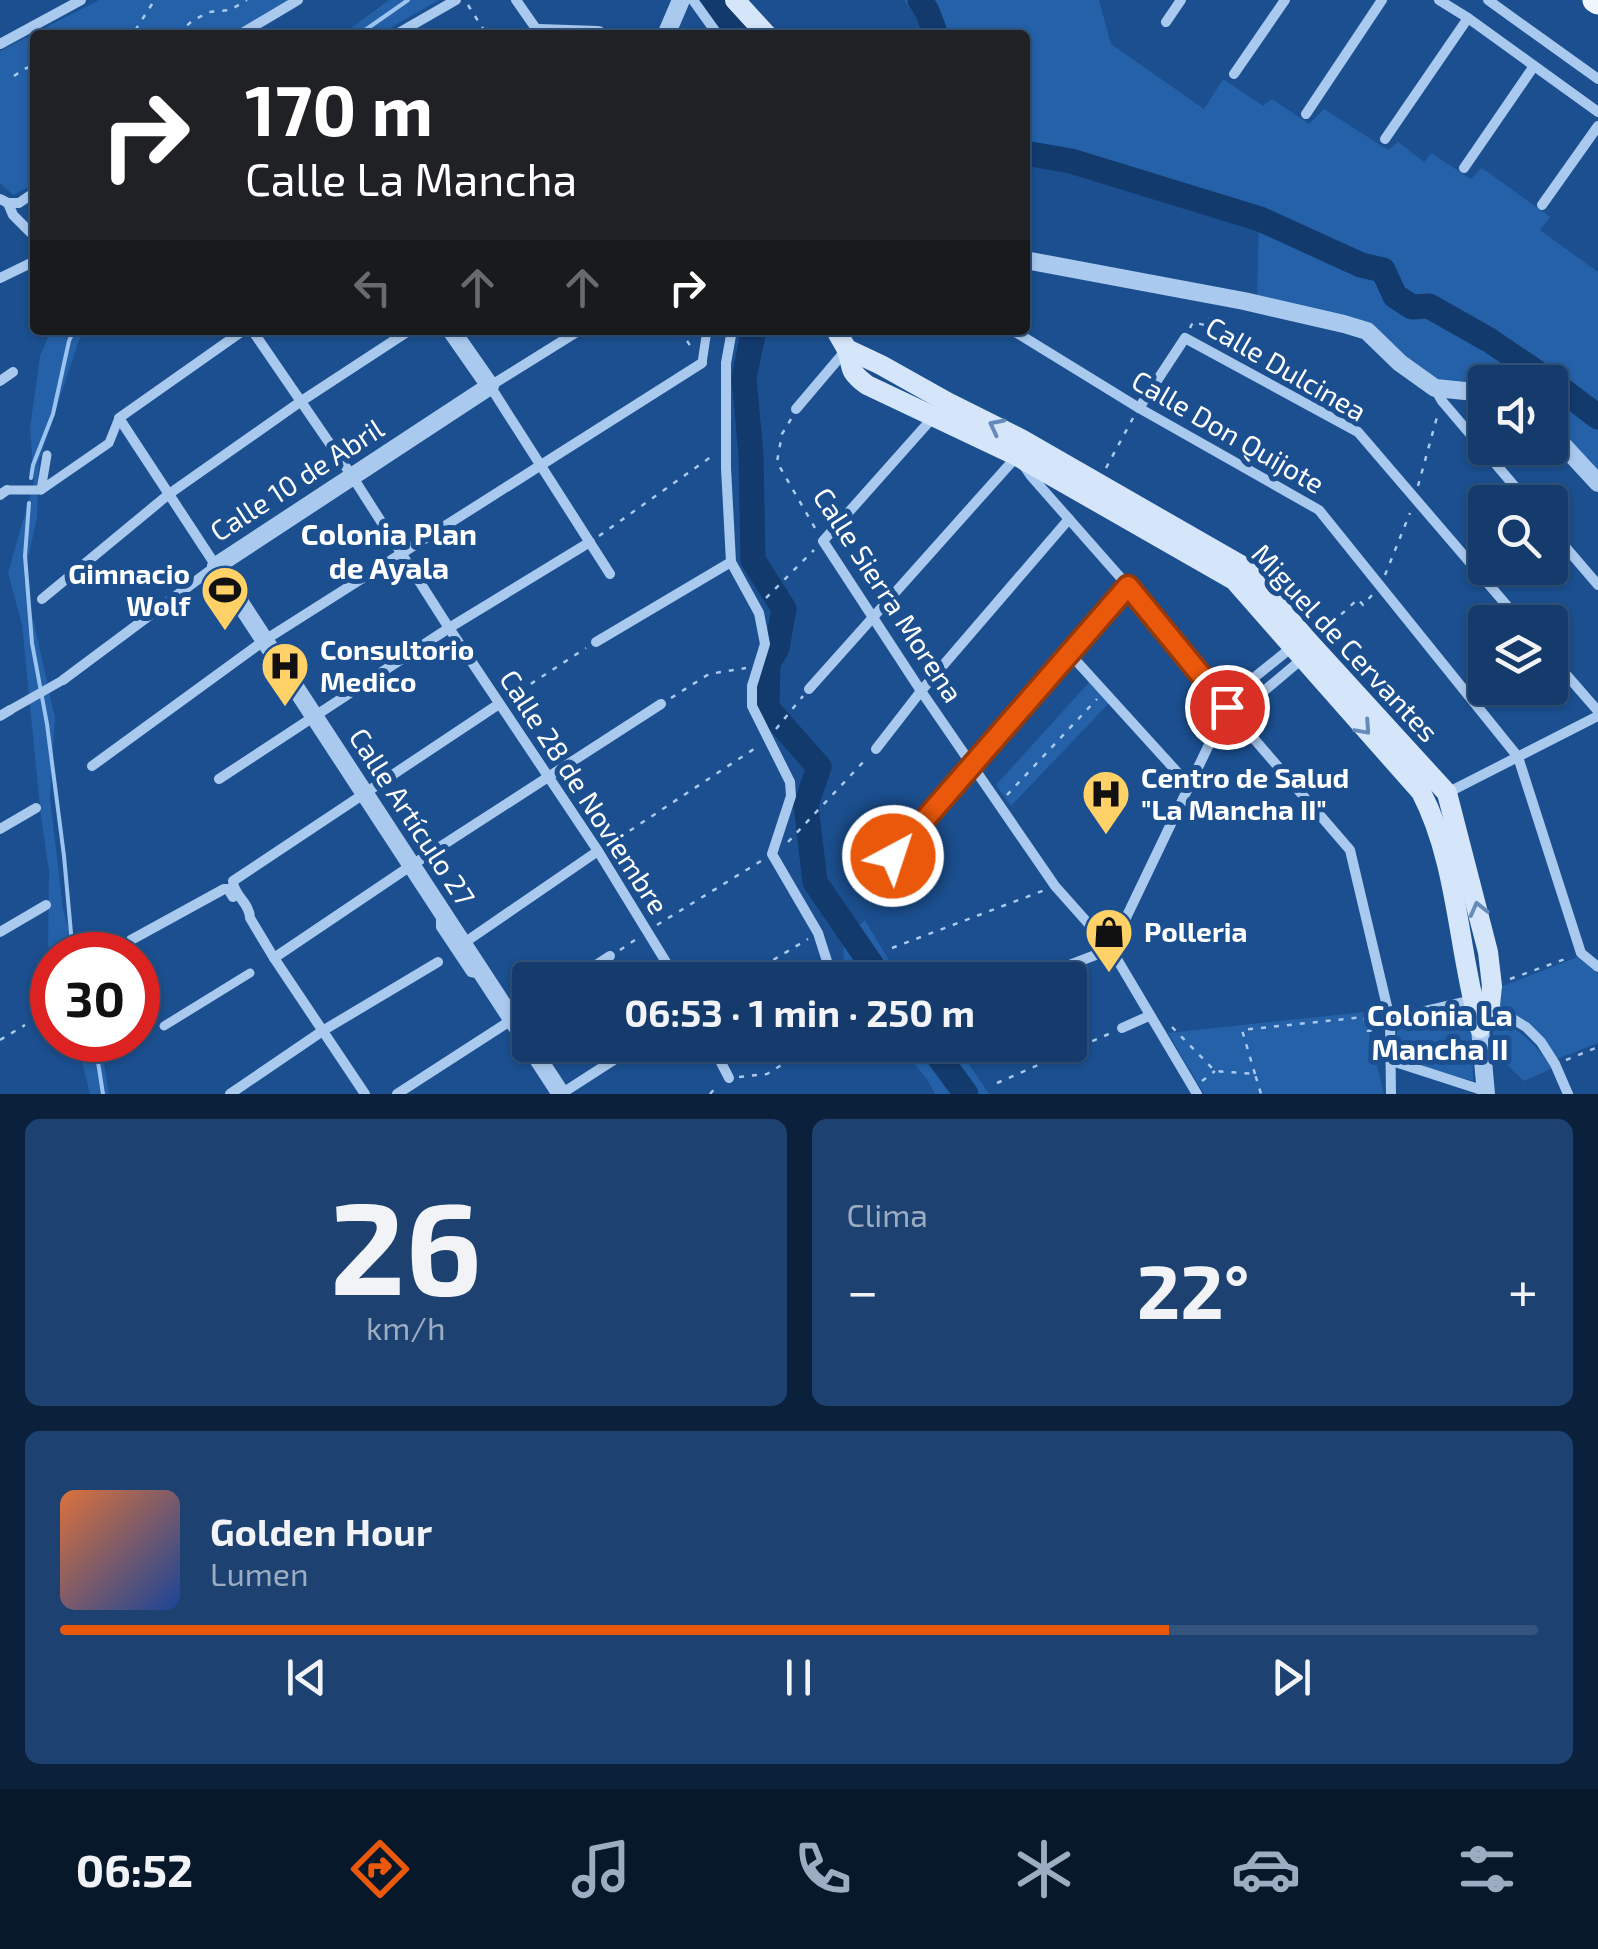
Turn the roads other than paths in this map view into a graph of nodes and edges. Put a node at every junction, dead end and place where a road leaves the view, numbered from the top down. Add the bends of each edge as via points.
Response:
1 (82, 0) edge
2 (298, 0) edge
3 (456, 0) edge
4 (516, 0) edge
5 (682, 0) edge
6 (693, 0) edge
7 (1181, 0) edge
8 (1285, 0) edge
9 (1382, 0) edge
10 (1439, 0) edge
11 (1488, 0) edge
12 (748, 5) edge
13 (1468, 18) junction
14 (1166, 22) dead end
15 (247, 30) edge
16 (405, 30) edge
17 (535, 30) edge
18 (668, 30) edge
19 (714, 30) edge
20 (764, 30) edge
21 (778, 30) edge
22 (0, 44) edge
23 (1534, 66) junction
24 (1234, 74) dead end
25 (1598, 78) edge
26 (1598, 112) edge
27 (1306, 114) dead end
28 (1598, 126) edge
29 (1385, 140) dead end
30 (1464, 168) dead end
31 (30, 195) edge
32 (4, 201) edge
33 (1542, 204) dead end
34 (30, 232) edge
35 (1030, 261) edge
36 (30, 263) edge
37 (0, 278) edge
38 (241, 335) edge
39 (252, 335) edge
40 (402, 335) edge
41 (454, 335) edge
42 (572, 335) edge
43 (706, 335) edge
44 (731, 335) edge
45 (839, 335) edge
46 (1020, 335) edge
47 (847, 349) junction
48 (702, 362) joint
49 (13, 372) dead end
50 (0, 380) edge
51 (490, 386) junction
52 (1468, 393) edge
53 (1438, 394) junction
54 (300, 402) junction
55 (1138, 408) junction
56 (796, 409) road end
57 (941, 409) junction
58 (120, 418) junction
59 (1568, 451) edge
60 (47, 455) dead end
61 (1016, 456) junction
62 (540, 466) junction
63 (352, 476) junction
64 (1598, 483) edge
65 (1514, 485) edge
66 (41, 490) junction
67 (4, 492) edge
68 (169, 494) junction
69 (1069, 519) junction
70 (590, 542) junction
71 (1568, 550) edge
72 (401, 554) junction
73 (731, 562) junction
74 (216, 566) junction
75 (610, 574) dead end
76 (1598, 585) edge
77 (1128, 586) junction
78 (42, 599) dead end
79 (1506, 605) edge
80 (872, 618) junction
81 (449, 628) junction
82 (265, 640) junction
83 (596, 642) road end
84 (1070, 654) junction
85 (1305, 654) junction
86 (1568, 677) edge
87 (63, 680) joint
88 (1250, 681) dead end
89 (809, 689) road end
90 (921, 690) junction
91 (1258, 696) dead end
92 (499, 704) junction
93 (661, 704) road end
94 (1227, 707) junction
95 (5, 713) edge
96 (1598, 713) edge
97 (314, 716) junction
98 (876, 749) road end
99 (1518, 757) junction
100 (972, 764) junction
101 (92, 766) dead end
102 (548, 777) junction
103 (219, 778) dead end
104 (1188, 784) junction
105 (364, 792) junction
106 (1447, 793) junction
107 (36, 808) dead end
108 (0, 829) edge
109 (602, 848) junction
110 (893, 856) road end
111 (412, 866) junction
112 (228, 886) junction
113 (46, 905) dead end
114 (440, 911) junction
115 (0, 932) edge
116 (146, 932) edge
117 (461, 944) junction
118 (1110, 948) junction
119 (610, 956) road end
120 (274, 958) junction
121 (438, 962) dead end
122 (601, 962) edge
123 (667, 962) edge
124 (827, 962) edge
125 (1076, 962) edge
126 (1596, 965) edge
127 (250, 972) dead end
128 (481, 974) junction
129 (1485, 997) junction
130 (1149, 1016) junction
131 (512, 1020) joint
132 (1390, 1024) junction
133 (164, 1026) dead end
134 (1122, 1028) road end
135 (1480, 1028) joint
136 (324, 1030) junction
137 (1392, 1060) junction
138 (540, 1062) edge
139 (611, 1062) edge
140 (721, 1062) edge
141 (729, 1078) road end
142 (1196, 1091) edge
143 (1485, 1092) edge
144 (230, 1094) edge
145 (365, 1094) edge
146 (397, 1094) edge
147 (561, 1094) edge
148 (1391, 1094) edge
149 (1568, 1094) edge

1 - 22 street
2 - 15 street
3 - 16 street
4 - 17 street
5 - 18 street
6 - 19 street
7 - 14 street
8 - 24 street
9 - 27 street
10 - 13 street
11 - 25 street
12 - 20 main road
12 - 21 main road
13 - 23 street
13 - 29 street
23 - 26 street
23 - 30 street
28 - 33 street
31 - 32 street via 19,203
32 - 34 street
35 - 53 street via 1344,324 1366,332
36 - 37 street
38 - 58 street
39 - 54 street, Calle 28 de Noviembre
40 - 54 street
41 - 51 street
42 - 51 street, Calle 10 de Abril
43 - 48 street
44 - 73 street via 726,363
45 - 47 main road
46 - 55 street, Calle Don Quijote
47 - 56 street
47 - 57 main road via 850,368 868,385
48 - 62 street
49 - 50 street
51 - 62 street
51 - 63 street, Calle 10 de Abril
52 - 53 street
53 - 65 street
54 - 63 street, Calle 28 de Noviembre
54 - 68 street
55 - 79 street, Calle Dulcinea via 1185,338 1358,432
55 - 99 street, Calle Don Quijote via 1318,510
57 - 61 main road
57 - 80 street, Calle Sierra Morena via 823,541
85 -> 57 main road, Miguel de Cervantes via 1244,566 1022,439
58 - 66 street via 109,443
58 - 68 street, Calle Artículo 27
59 - 64 street
60 - 66 street
61 - 69 street
61 - 80 street
61 - 85 main road via 1234,580
62 - 70 street
62 - 72 street
63 - 72 street, Calle 28 de Noviembre
63 - 74 street, Calle 10 de Abril
66 - 67 street
68 - 74 street, Calle Artículo 27
68 - 78 street
69 - 77 street
69 - 90 street
70 - 75 street
70 - 81 street
71 - 76 street
72 - 81 street, Calle 28 de Noviembre
72 - 82 street
73 - 83 street
73 - 124 street via 759,613 766,644 752,706 790,782 772,854
74 - 82 street, Calle Artículo 27
74 - 87 street, Calle 10 de Abril
77 - 84 street
77 - 94 street
80 - 89 street
80 - 90 street, Calle Sierra Morena
81 - 92 street, Calle 28 de Noviembre
81 - 97 street
82 - 97 street, Calle Artículo 27
82 - 101 street
84 - 100 street
84 - 104 street
85 - 88 street
85 - 91 street
85 - 106 main road, Miguel de Cervantes
85 -> 129 main road via 1421,792
86 - 96 street
87 - 95 street, Calle 10 de Abril
90 - 98 street
90 - 100 street, Calle Sierra Morena
92 - 102 street, Calle 28 de Noviembre
92 - 105 street
93 - 102 street
94 - 104 street
94 - 132 street via 1350,850
96 - 99 street
97 - 103 street
97 - 105 street, Calle Artículo 27
99 - 106 street
99 - 126 street, Calle Don Quijote via 1582,953
100 - 110 street
100 - 118 street, Calle Sierra Morena via 1055,886
102 - 109 street, Calle 28 de Noviembre
102 - 111 street
104 - 118 street
105 - 111 street, Calle Artículo 27
105 - 112 street
129 -> 106 main road, Miguel de Cervantes via 1478,908
107 - 108 street
109 - 117 street
109 - 123 street, Calle 28 de Noviembre
111 - 114 street, Calle Artículo 27
111 - 120 street
112 - 116 street
112 - 120 street via 250,910
113 - 115 street
114 - 117 street, Calle Artículo 27
114 - 128 street via 455,950 471,972
117 - 128 street, Calle Artículo 27
118 - 125 street
118 - 130 street, Calle Sierra Morena
119 - 122 street
120 - 136 street
121 - 136 street
127 - 133 street
128 - 131 street, Calle Artículo 27
129 - 132 street
129 - 135 main road
129 - 149 street via 1541,1042
130 - 134 street
130 - 142 street, Calle Sierra Morena
131 - 146 street
132 - 137 street
135 - 143 street
136 - 144 street
136 - 145 street
137 - 143 street
137 - 148 street
138 - 147 street, Calle Artículo 27
139 - 147 street
140 - 141 street

